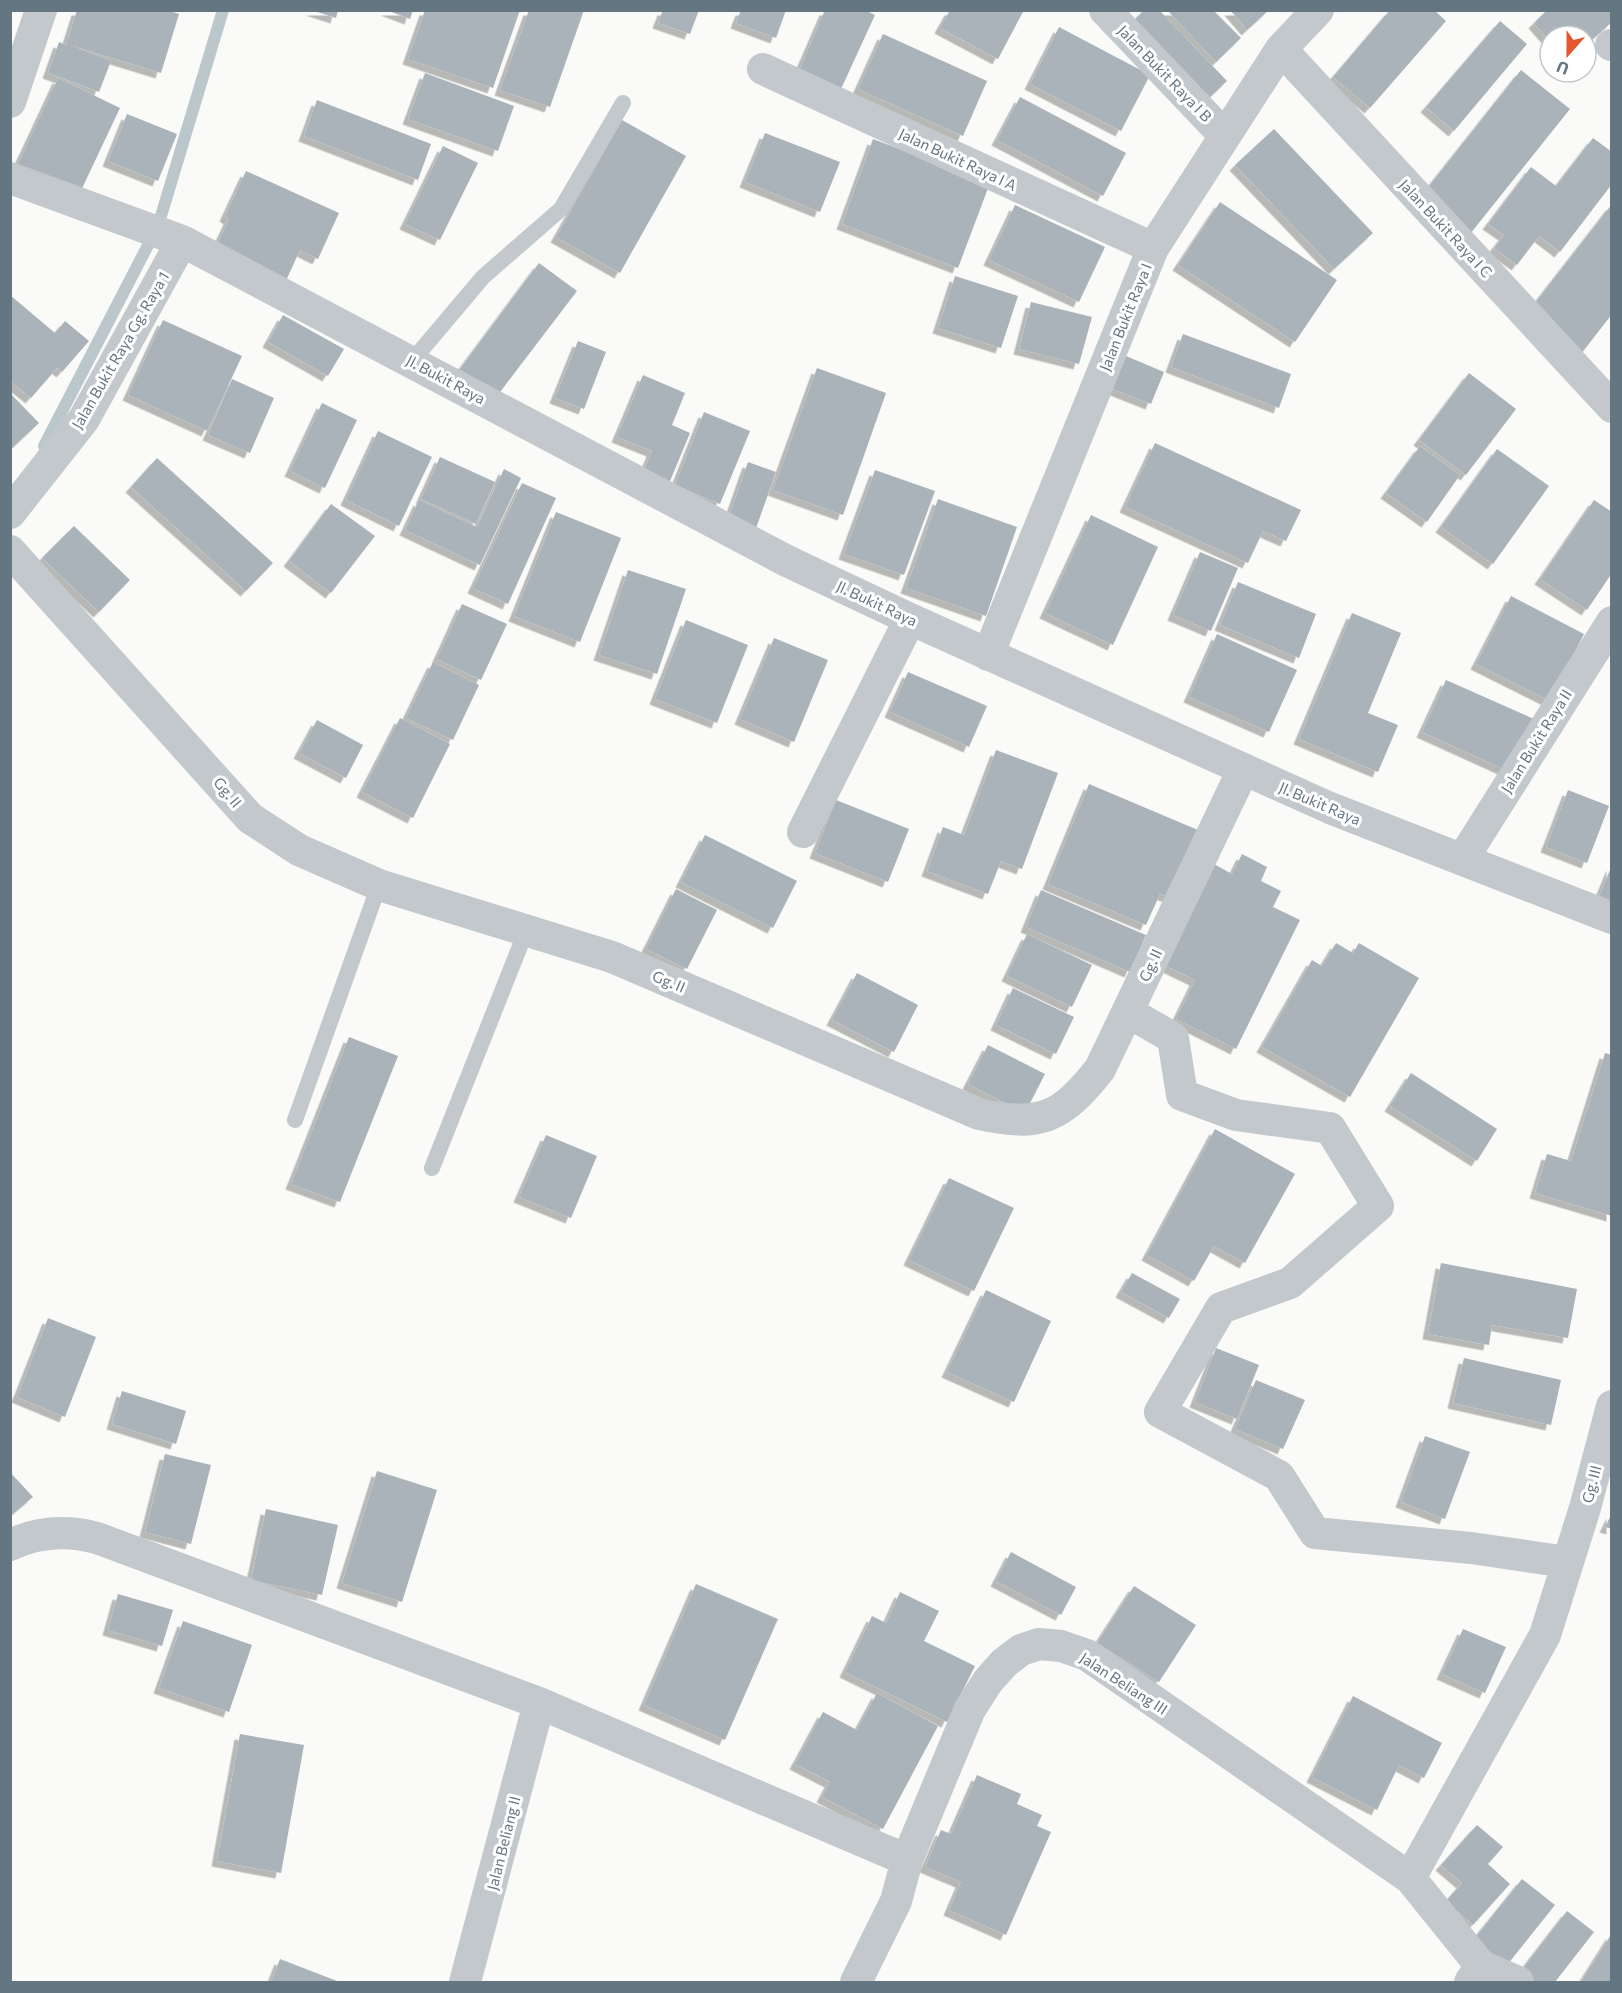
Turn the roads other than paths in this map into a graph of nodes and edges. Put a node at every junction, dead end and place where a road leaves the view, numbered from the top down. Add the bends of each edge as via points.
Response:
1 (41, 10) edge
2 (1105, 10) edge
3 (1318, 10) edge
4 (1281, 49) junction
5 (763, 69) dead end
6 (10, 102) edge
7 (623, 103) dead end
8 (1225, 136) junction
9 (10, 178) edge
10 (175, 238) junction
11 (1153, 248) junction
12 (412, 361) junction
13 (1611, 407) edge
14 (10, 513) edge
15 (10, 551) edge
16 (910, 619) junction
17 (1611, 622) edge
18 (988, 655) junction
19 (1243, 770) junction
20 (803, 832) dead end
21 (1462, 860) junction
22 (379, 885) junction
23 (1611, 918) edge
24 (526, 931) junction
25 (1128, 1012) junction
26 (295, 1120) dead end
27 (432, 1168) dead end
28 (1611, 1406) edge
29 (10, 1545) edge
30 (1567, 1562) junction
31 (538, 1703) junction
32 (907, 1860) junction
33 (1410, 1878) junction
34 (1476, 1974) edge
35 (465, 1983) edge
36 (856, 1983) edge
37 (1518, 1983) edge

1 - 6 street
2 - 8 street, Jalan Bukit Raya I B
3 - 4 street, Jalan Bukit Raya I
4 - 8 street, Jalan Bukit Raya I
4 - 13 street, Jalan Bukit Raya I C
5 - 11 street, Jalan Bukit Raya I A
7 - 12 lane via 561,209 483,277
8 - 11 street, Jalan Bukit Raya I
9 - 10 street, Jl. Bukit Raya
10 - 12 street, Jl. Bukit Raya
10 - 14 street, Jalan Bukit Raya Gg. Raya 1 via 84,419
11 - 18 street, Jalan Bukit Raya I
12 - 16 street, Jl. Bukit Raya via 787,561
15 - 22 street, Gg. II via 250,818 299,849
16 - 18 street, Jl. Bukit Raya
16 - 20 street
17 - 21 street, Jalan Bukit Raya II
18 - 19 street, Jl. Bukit Raya
19 - 21 street, Jl. Bukit Raya
19 - 25 street, Gg. II
21 - 23 street, Jl. Bukit Raya
22 - 24 street, Gg. II
22 - 26 lane
24 - 25 street, Gg. II via 612,957 980,1114 1001,1119 1047,1117 1066,1107 1100,1069
24 - 27 lane
25 - 30 street via 1173,1038 1182,1095 1236,1115 1330,1128 1378,1206 1290,1283 1221,1308 1160,1412 1279,1476 1315,1533
28 - 30 street, Gg. III
29 - 31 street via 56,1532 97,1538
30 - 33 street, Gg. III via 1545,1635
31 - 32 street
31 - 35 street, Jalan Beliang II
32 - 33 street, Jalan Beliang III via 970,1709 1004,1663 1021,1650 1039,1644 1087,1655
32 - 36 street, Jalan Beliang III via 896,1901
33 - 34 street, Jalan Beliang III
34 - 37 street

